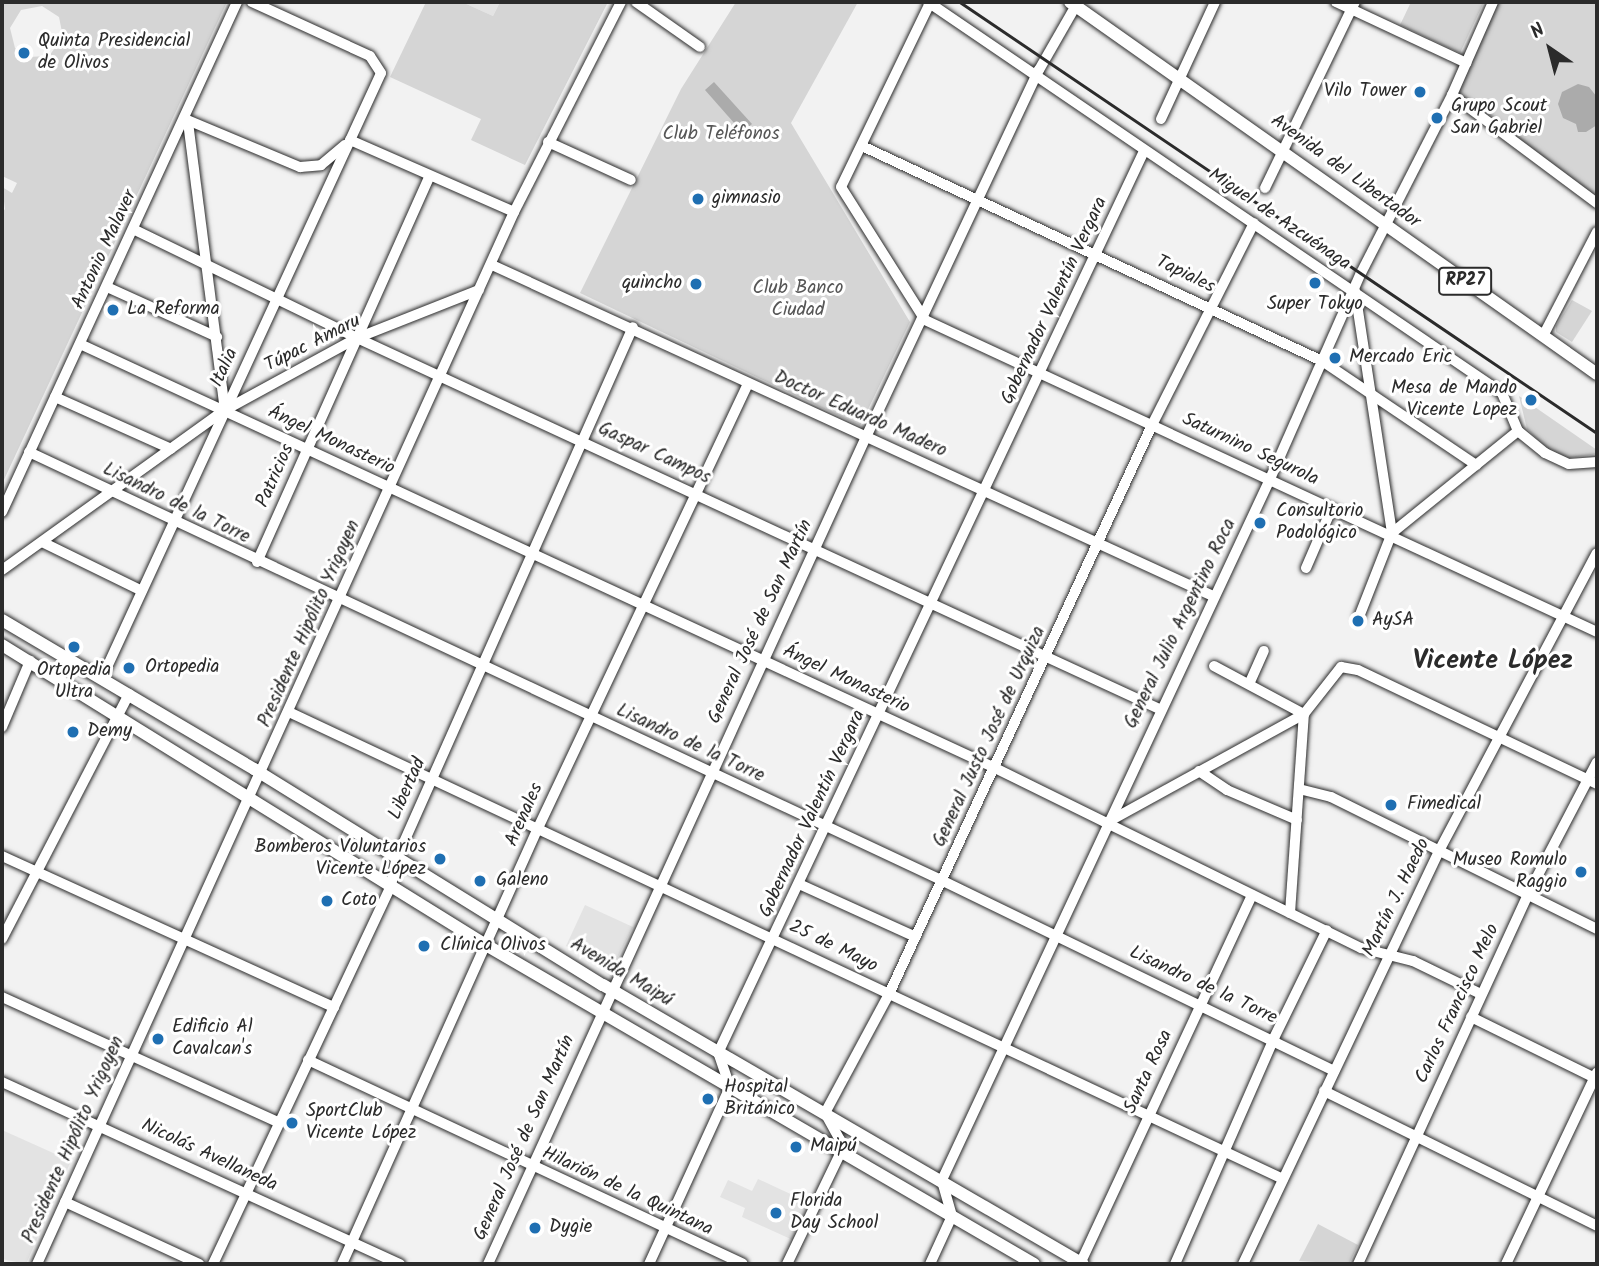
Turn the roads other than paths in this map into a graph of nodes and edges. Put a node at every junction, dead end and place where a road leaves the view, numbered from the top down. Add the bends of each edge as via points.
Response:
1 (237, 2) edge
2 (252, 2) edge
3 (621, 2) edge
4 (636, 2) edge
5 (929, 2) edge
6 (1216, 2) edge
7 (1336, 2) edge
8 (1493, 2) edge
9 (1075, 3) edge
10 (1353, 5) edge
11 (700, 47) dead end
12 (1466, 63) junction
13 (1180, 77) junction
14 (1038, 79) junction
15 (1452, 95) junction
16 (1161, 119) dead end
17 (186, 120) junction
18 (350, 140) junction
19 (548, 142) junction
20 (862, 146) junction
21 (1144, 151) junction
22 (1283, 151) junction
23 (430, 176) junction
24 (631, 180) dead end
25 (1265, 188) dead end
26 (980, 202) junction
27 (1597, 203) edge
28 (514, 212) junction
29 (1254, 223) junction
30 (1387, 227) junction
31 (135, 230) junction
32 (1597, 232) edge
33 (1098, 252) junction
34 (206, 264) junction
35 (492, 265) junction
36 (107, 288) junction
37 (480, 290) junction
38 (1354, 291) junction
39 (277, 297) junction
40 (1209, 307) junction
41 (925, 320) junction
42 (633, 327) junction
43 (1543, 336) junction
44 (217, 337) junction
45 (357, 338) junction
46 (80, 344) junction
47 (1322, 361) junction
48 (1040, 373) junction
49 (1597, 374) edge
50 (440, 376) junction
51 (748, 383) junction
52 (1371, 393) junction
53 (55, 397) junction
54 (225, 410) junction
55 (1152, 425) junction
56 (1518, 430) junction
57 (866, 438) junction
58 (583, 440) junction
59 (171, 449) junction
60 (307, 450) junction
61 (29, 452) junction
62 (1597, 462) edge
63 (1476, 465) junction
64 (1270, 479) junction
65 (390, 488) junction
66 (985, 490) junction
67 (110, 492) junction
68 (696, 493) junction
69 (1332, 508) junction
70 (2, 512) edge
71 (173, 523) junction
72 (1392, 533) junction
73 (42, 542) junction
74 (1099, 543) junction
75 (814, 552) junction
76 (1597, 553) edge
77 (532, 554) junction
78 (257, 562) junction
79 (1306, 568) dead end
80 (2, 570) edge
81 (142, 591) junction
82 (1213, 596) junction
83 (340, 601) junction
84 (932, 603) junction
85 (643, 605) junction
86 (1563, 615) junction
87 (1359, 617) dead end
88 (2, 620) edge
89 (1597, 632) edge
90 (2, 645) edge
91 (1264, 651) dead end
92 (1047, 657) junction
93 (30, 661) junction
94 (763, 661) junction
95 (482, 666) junction
96 (1214, 666) dead end
97 (102, 678) junction
98 (1250, 682) junction
99 (129, 694) junction
100 (1159, 709) junction
101 (291, 713) junction
102 (1304, 714) junction
103 (118, 715) junction
104 (879, 715) junction
105 (590, 717) junction
106 (2, 727) edge
107 (1496, 736) junction
108 (1597, 762) edge
109 (995, 768) junction
110 (1199, 771) junction
111 (262, 773) junction
112 (710, 773) junction
113 (431, 780) junction
114 (1592, 782) edge
115 (1299, 789) junction
116 (249, 796) junction
117 (1297, 820) junction
118 (1106, 823) junction
119 (826, 827) junction
120 (538, 828) junction
121 (1439, 851) junction
122 (2, 856) edge
123 (396, 860) junction
124 (37, 871) junction
125 (943, 881) junction
126 (799, 884) junction
127 (391, 886) junction
128 (658, 886) junction
129 (1252, 895) junction
130 (1527, 896) junction
131 (1290, 913) junction
132 (498, 921) junction
133 (1597, 929) edge
134 (1327, 930) junction
135 (1055, 934) junction
136 (185, 937) junction
137 (916, 937) junction
138 (773, 938) junction
139 (2, 939) edge
140 (486, 945) junction
141 (1389, 955) junction
142 (611, 990) junction
143 (889, 994) junction
144 (1481, 994) junction
145 (2, 997) edge
146 (1199, 1005) junction
147 (334, 1007) junction
148 (600, 1011) junction
149 (1471, 1017) junction
150 (1274, 1038) junction
151 (1002, 1047) junction
152 (718, 1052) junction
153 (130, 1056) junction
154 (308, 1060) junction
155 (1334, 1071) junction
156 (1596, 1076) edge
157 (2, 1082) edge
158 (730, 1087) junction
159 (1324, 1091) junction
160 (412, 1110) junction
161 (825, 1113) junction
162 (1147, 1116) junction
163 (278, 1122) junction
164 (99, 1124) junction
165 (1416, 1139) junction
166 (1226, 1153) junction
167 (840, 1154) junction
168 (531, 1168) junction
169 (1283, 1179) junction
170 (942, 1180) junction
171 (246, 1193) junction
172 (1537, 1199) junction
173 (65, 1202) junction
174 (952, 1216) junction
175 (1597, 1226) edge
176 (666, 1230) junction
177 (352, 1242) junction
178 (37, 1264) edge
179 (199, 1264) edge
180 (213, 1264) edge
181 (342, 1264) edge
182 (400, 1264) edge
183 (488, 1264) edge
184 (649, 1264) edge
185 (743, 1264) edge
186 (787, 1264) edge
187 (930, 1264) edge
188 (1034, 1264) edge
189 (1081, 1264) edge
190 (1175, 1264) edge
191 (1243, 1264) edge
192 (1358, 1264) edge
193 (1506, 1264) edge

1 - 17 street, Antonio Malaver
2 - 18 street, Italia via 370,56 381,73
3 - 19 street, Presidente Hipólito Yrigoyen
4 - 11 street
5 - 14 street, Miguel de Azcuénaga
5 - 20 street
6 - 13 street
7 - 10 street
8 - 12 street, General Julio Argentino Roca
9 - 13 main road, Avenida del Libertador / RP27
9 - 14 street, General José de San Martín
10 - 12 street
10 - 22 street
12 - 15 street, General Julio Argentino Roca
13 - 16 street
13 - 22 main road, Avenida del Libertador / RP27
14 - 21 street, Miguel de Azcuénaga
14 - 26 street, General José de San Martín
15 - 27 street
15 - 30 street, General Julio Argentino Roca
17 - 18 street via 300,167 328,161
17 - 31 street, Antonio Malaver
17 - 34 street
18 - 23 street
18 - 39 street, Italia
19 - 24 street
19 - 28 street, Presidente Hipólito Yrigoyen
20 - 26 street, Tapiales
20 - 41 street via 841,187
21 - 29 street, Miguel de Azcuénaga
21 - 33 street, Gobernador Valentín Vergara
22 - 25 street
22 - 30 main road, Avenida del Libertador / RP27
23 - 28 street
23 - 45 street, Patricios
26 - 33 street, Tapiales
26 - 41 street, General José de San Martín
28 - 35 street, Presidente Hipólito Yrigoyen
29 - 38 street, Miguel de Azcuénaga
29 - 40 street, General Justo José de Urquiza
30 - 38 street, General Julio Argentino Roca
30 - 43 main road, Avenida del Libertador / RP27
31 - 34 street, Gaspar Campos
31 - 36 street, Antonio Malaver
32 - 43 street
33 - 40 street, Tapiales
33 - 48 street, Gobernador Valentín Vergara
34 - 39 street, Gaspar Campos
34 - 44 street
35 - 37 street, Presidente Hipólito Yrigoyen
35 - 42 street, Doctor Eduardo Madero
36 - 44 street
36 - 46 street, Antonio Malaver
37 - 45 street, Túpac Amaru
37 - 50 street, Presidente Hipólito Yrigoyen
38 - 47 street, General Julio Argentino Roca
38 - 52 street
38 - 56 street, Miguel de Azcuénaga via 1502,393
39 - 45 street, Gaspar Campos
39 - 54 street, Italia
40 - 47 street, Tapiales
40 - 55 street, General Justo José de Urquiza
41 - 48 street, Saturnino Segurola
41 - 57 street, General José de San Martín
42 - 51 street, Doctor Eduardo Madero
42 - 58 street, Libertad
43 - 49 main road, Avenida del Libertador / RP27
44 - 54 street
45 - 50 street, Gaspar Campos
45 - 54 street, Túpac Amaru
45 - 60 street, Patricios
46 - 53 street, Antonio Malaver
46 - 54 street, Ángel Monasterio
47 - 52 street, Tapiales
47 - 64 street, General Julio Argentino Roca
48 - 55 street, Saturnino Segurola
48 - 66 street, Gobernador Valentín Vergara
50 - 58 street, Gaspar Campos
50 - 65 street, Presidente Hipólito Yrigoyen
51 - 57 street, Doctor Eduardo Madero
51 - 68 street, Arenales
52 - 63 street, Tapiales
52 - 72 street
53 - 59 street
53 - 61 street, Antonio Malaver
54 - 59 street, Túpac Amaru
54 - 60 street, Ángel Monasterio
54 - 71 street, Italia
55 - 64 street, Saturnino Segurola
55 - 74 street, General Justo José de Urquiza
56 - 62 street, Miguel de Azcuénaga via 1558,461
56 - 63 street
57 - 66 street, Doctor Eduardo Madero
57 - 75 street, General José de San Martín
58 - 68 street, Gaspar Campos
58 - 77 street, Libertad
59 - 67 street, Túpac Amaru
60 - 65 street, Ángel Monasterio
60 - 78 street, Patricios
61 - 67 street, Lisandro de la Torre
61 - 70 street, Antonio Malaver
63 - 72 street
64 - 69 street, Saturnino Segurola
64 - 82 street, General Julio Argentino Roca
65 - 77 street, Ángel Monasterio
65 - 83 street, Presidente Hipólito Yrigoyen
66 - 74 street, Doctor Eduardo Madero
66 - 84 street, Gobernador Valentín Vergara
67 - 71 street, Lisandro de la Torre
67 - 73 street, Túpac Amaru
68 - 75 street, Gaspar Campos
68 - 85 street, Arenales
69 - 72 street, Saturnino Segurola
69 - 79 street
71 - 78 street, Lisandro de la Torre
71 - 81 street, Italia
72 - 86 street, Saturnino Segurola
72 - 87 street
73 - 80 street, Túpac Amaru
73 - 81 street
74 - 82 street, Doctor Eduardo Madero
74 - 92 street, General Justo José de Urquiza
75 - 84 street, Gaspar Campos
75 - 94 street, General José de San Martín
76 - 86 street, Martín J. Haedo
77 - 85 street, Ángel Monasterio
77 - 95 street, Libertad
78 - 83 street, Lisandro de la Torre
81 - 97 street, Italia
82 - 100 street, General Julio Argentino Roca
83 - 95 street, Lisandro de la Torre
83 - 101 street, Presidente Hipólito Yrigoyen
84 - 92 street, Gaspar Campos
84 - 104 street, Gobernador Valentín Vergara
85 - 94 street, Ángel Monasterio
85 - 105 street, Arenales
86 - 89 street, Saturnino Segurola
86 - 107 street, Martín J. Haedo
88 - 97 main road, Avenida Maipú
90 - 93 main road
91 - 98 street
92 - 100 street, Gaspar Campos
92 - 109 street, General Justo José de Urquiza
93 - 103 main road
93 - 106 street
94 - 104 street, Ángel Monasterio
94 - 112 street, General José de San Martín
95 - 105 street, Lisandro de la Torre
95 - 113 street, Libertad
96 - 98 street
97 - 99 main road, Avenida Maipú
98 - 102 street
99 - 103 street
99 - 111 main road, Avenida Maipú
100 - 118 street, General Julio Argentino Roca
101 - 111 street, Presidente Hipólito Yrigoyen
101 - 113 street, 25 de Mayo
102 - 107 street via 1341,667 1358,670
102 - 110 street
102 - 115 street
103 - 116 main road
103 - 124 street
104 - 109 street, Ángel Monasterio
104 - 119 street, Gobernador Valentín Vergara
105 - 112 street, Lisandro de la Torre
105 - 120 street, Arenales
107 - 114 street
107 - 121 street, Martín J. Haedo
108 - 114 street, Carlos Francisco Melo
109 - 118 street, Ángel Monasterio
109 - 125 street, General Justo José de Urquiza
110 - 117 street via 1227,790
110 - 118 street
111 - 116 street, Presidente Hipólito Yrigoyen
111 - 123 main road, Avenida Maipú
112 - 119 street, Lisandro de la Torre
112 - 128 street, General José de San Martín
113 - 120 street, 25 de Mayo
113 - 123 street, Libertad
114 - 130 street, Carlos Francisco Melo
115 - 117 street
115 - 121 street via 1331,797
116 - 127 main road
116 - 136 street, Presidente Hipólito Yrigoyen
117 - 131 street
118 - 129 street, Ángel Monasterio
118 - 135 street, General Julio Argentino Roca
119 - 125 street, Lisandro de la Torre
119 - 126 street, Gobernador Valentín Vergara
120 - 128 street, 25 de Mayo
120 - 132 street, Arenales
121 - 130 street
121 - 141 street, Martín J. Haedo
122 - 124 street
123 - 127 street, Libertad
123 - 132 main road, Avenida Maipú
124 - 136 street
124 - 139 street via 28,880
125 - 135 street, Lisandro de la Torre
125 - 137 street, General Justo José de Urquiza
126 - 137 street
126 - 138 street, Gobernador Valentín Vergara
127 - 140 main road
127 - 147 street, Libertad
128 - 138 street, 25 de Mayo
128 - 142 street, General José de San Martín
129 - 131 street, Ángel Monasterio
129 - 146 street, Santa Rosa
130 - 133 street
130 - 144 street, Carlos Francisco Melo
131 - 134 street, Ángel Monasterio
132 - 140 street, Arenales
132 - 142 main road, Avenida Maipú
134 - 141 street, Ángel Monasterio via 1369,951
134 - 150 street
135 - 146 street, Lisandro de la Torre
135 - 151 street, General Julio Argentino Roca
136 - 147 street
136 - 153 street, Presidente Hipólito Yrigoyen
137 - 143 street, General Justo José de Urquiza
138 - 143 street, 25 de Mayo
138 - 152 street, Gobernador Valentín Vergara
140 - 148 main road
140 - 160 street, Arenales
141 - 144 street, Ángel Monasterio via 1413,961
141 - 155 street, Martín J. Haedo
142 - 148 street, General José de San Martín
142 - 152 main road, Avenida Maipú
143 - 151 street, 25 de Mayo
143 - 161 street, General Justo José de Urquiza
144 - 149 street, Carlos Francisco Melo
145 - 153 street
146 - 150 street, Lisandro de la Torre
146 - 162 street, Santa Rosa
147 - 154 street, Libertad
148 - 158 main road
148 - 168 street, General José de San Martín
149 - 156 street
149 - 165 street, Carlos Francisco Melo
150 - 155 street, Lisandro de la Torre
150 - 166 street
151 - 162 street, 25 de Mayo
151 - 170 street, General Julio Argentino Roca
152 - 158 street
152 - 161 main road, Avenida Maipú
153 - 163 street
153 - 164 street, Presidente Hipólito Yrigoyen
154 - 160 street, Hilarión de la Quintana
154 - 163 street, Libertad
155 - 159 street, Martín J. Haedo
156 - 172 street
157 - 164 street, Nicolás Avellaneda
158 - 167 main road
158 - 176 street
159 - 165 street
159 - 169 street, Martín J. Haedo
160 - 168 street, Hilarión de la Quintana
160 - 177 street, Arenales
161 - 167 street via 840,1140
161 - 170 main road, Avenida Maipú
162 - 166 street, 25 de Mayo
162 - 189 street, Santa Rosa
163 - 171 street, Libertad
164 - 171 street, Nicolás Avellaneda
164 - 173 street, Presidente Hipólito Yrigoyen
165 - 172 street
165 - 192 street, Carlos Francisco Melo
166 - 169 street, 25 de Mayo
166 - 190 street
167 - 174 main road
167 - 186 street
168 - 176 street, Hilarión de la Quintana
168 - 183 street, General José de San Martín
169 - 191 street, Martín J. Haedo
170 - 174 street
170 - 189 main road, Avenida Maipú
171 - 177 street, Nicolás Avellaneda
171 - 180 street, Libertad
172 - 175 street
172 - 193 street
173 - 178 street, Presidente Hipólito Yrigoyen
173 - 179 street
174 - 187 street
174 - 188 main road
176 - 184 street
176 - 185 street, Hilarión de la Quintana
177 - 181 street, Arenales
177 - 182 street, Nicolás Avellaneda

